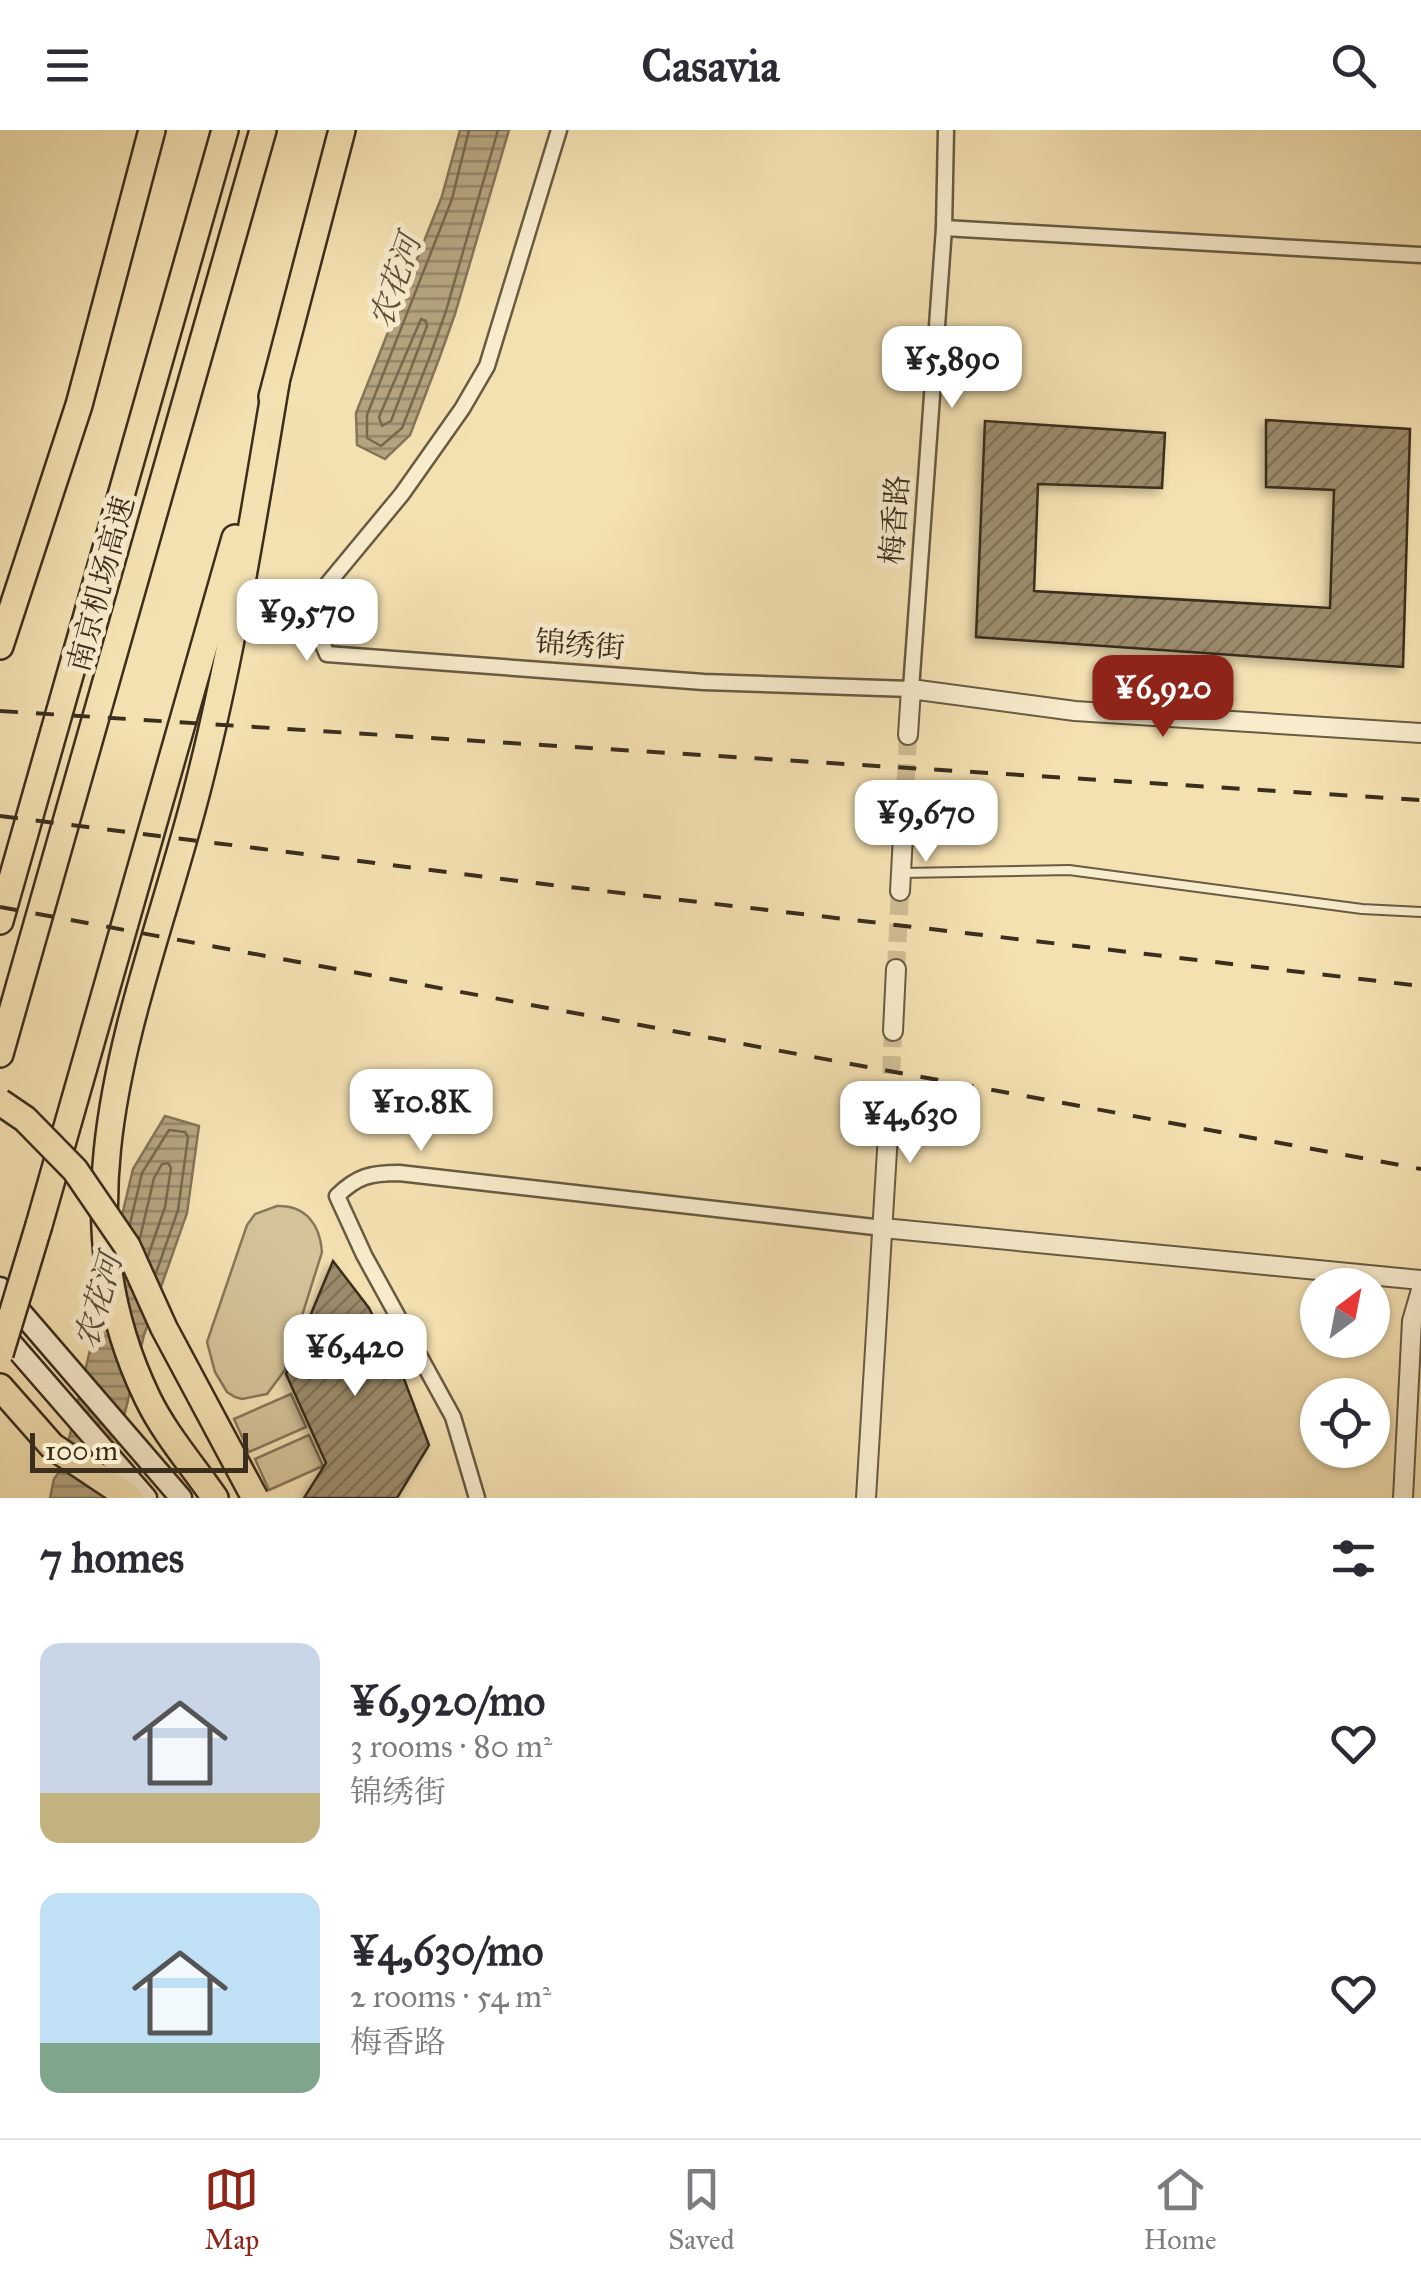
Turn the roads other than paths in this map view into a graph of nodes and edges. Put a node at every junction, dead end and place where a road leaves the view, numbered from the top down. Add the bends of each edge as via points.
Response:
1 (152, 130) edge
2 (226, 130) edge
3 (264, 130) edge
4 (342, 130) edge
5 (559, 130) edge
6 (946, 130) edge
7 (944, 228) junction
8 (1421, 255) edge
9 (276, 383) junction
10 (0, 646) edge
11 (910, 689) junction
12 (1421, 733) edge
13 (908, 735) tunnel mouth
14 (903, 836) tunnel mouth
15 (901, 882) joint
16 (1421, 912) edge
17 (0, 921) edge
18 (896, 969) tunnel mouth
19 (893, 1030) tunnel mouth
20 (0, 1054) edge
21 (0, 1102) edge
22 (890, 1102) tunnel mouth
23 (883, 1228) junction
24 (1421, 1280) edge
25 (0, 1288) edge
26 (1421, 1290) edge
27 (0, 1330) edge
28 (0, 1354) edge
29 (0, 1387) edge
30 (119, 1483) edge
31 (146, 1498) edge
32 (181, 1498) edge
33 (215, 1498) edge
34 (255, 1498) edge
35 (477, 1498) edge
36 (866, 1498) edge
37 (1403, 1498) edge

1 - 10 highway via 79,405
2 - 17 highway, 南京机场高速
3 - 20 highway, 南京机场高速
4 - 9 highway
5 - 11 street, 锦绣街 via 487,366 402,494 325,587 314,621 326,654 704,682
6 - 7 street, 梅香路
7 - 8 street
7 - 11 street, 梅香路
9 - 28 highway, bridge
9 - 33 highway via 234,633 114,1090 103,1166 111,1281 126,1342 148,1399
11 - 12 street, 锦绣街 via 1074,712
11 - 13 street, 梅香路
14 - 15 street
15 - 16 lane via 1069,870
18 - 19 street
21 - 34 highway, bridge via 75,1170 127,1246
22 - 23 street
23 - 24 street
23 - 35 street via 399,1173 353,1180 337,1196 454,1417
23 - 36 street
25 - 32 main road
26 - 37 street via 1412,1322
27 - 30 main road via 68,1409
29 - 30 highway via 52,1446
30 - 31 main road

